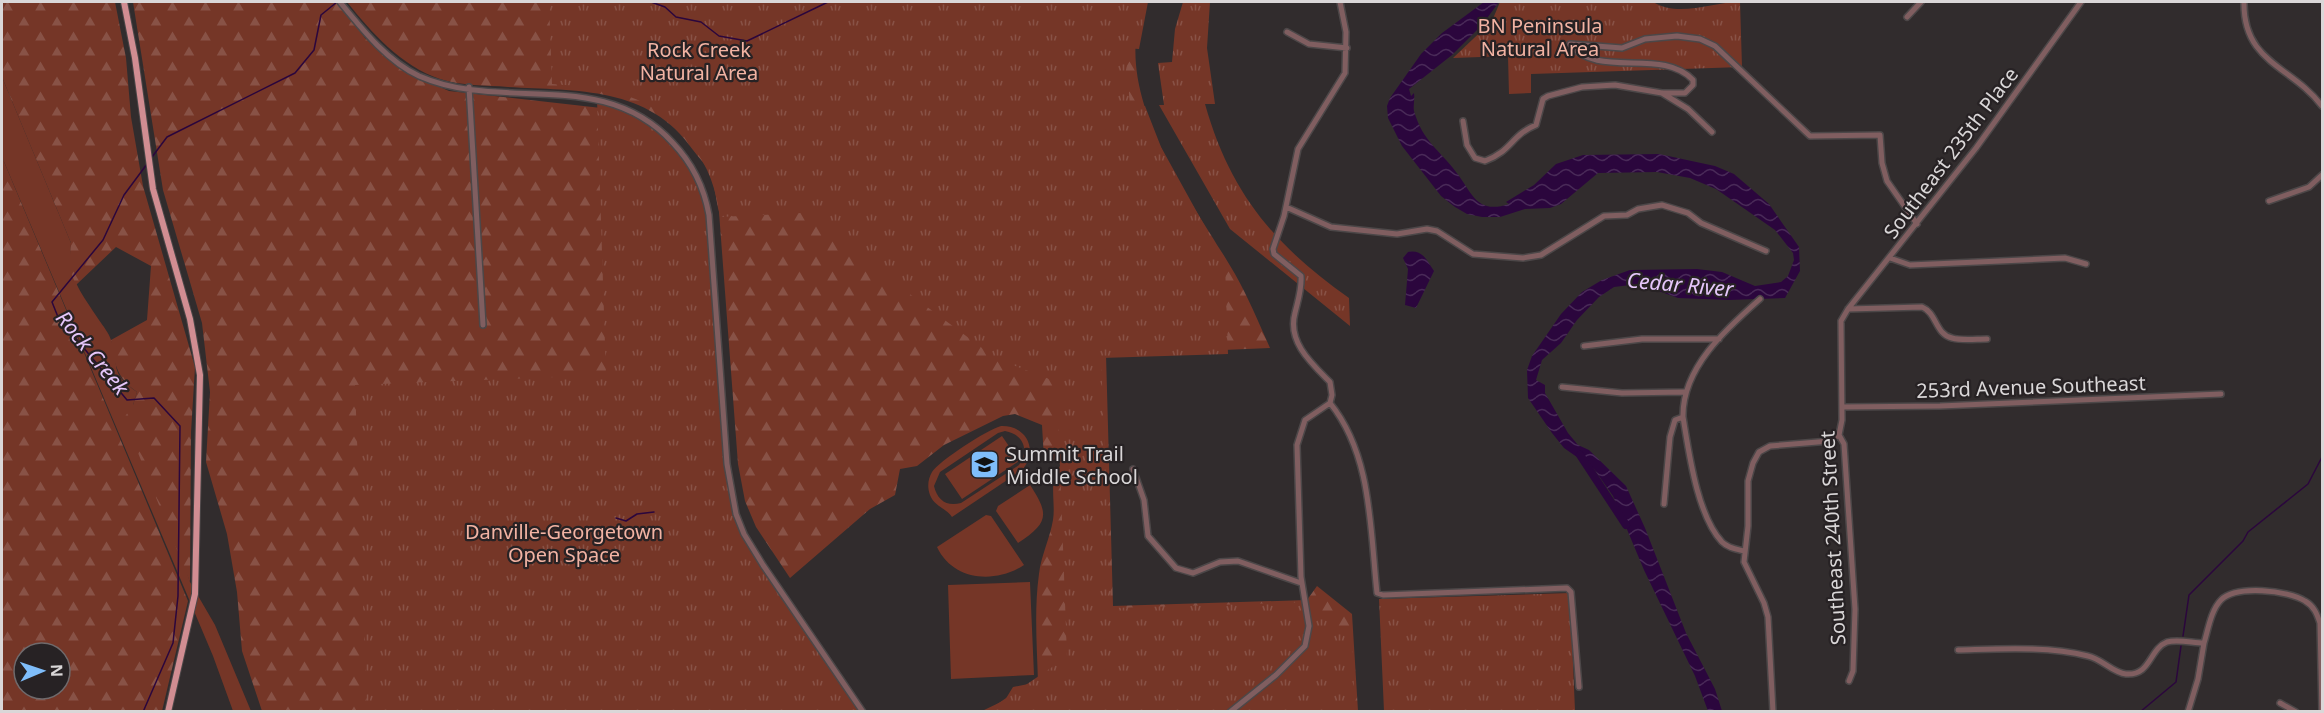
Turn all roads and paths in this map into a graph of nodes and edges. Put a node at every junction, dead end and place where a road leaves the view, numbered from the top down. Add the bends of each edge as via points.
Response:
1 (124, 2) edge
2 (340, 2) edge
3 (1340, 2) edge
4 (1921, 2) edge
5 (2081, 2) edge
6 (2244, 2) edge
7 (1907, 17) dead end
8 (1287, 32) dead end
9 (1347, 48) junction
10 (469, 87) junction
11 (1662, 93) junction
12 (2322, 106) edge
13 (1463, 121) dead end
14 (1712, 132) dead end
15 (2322, 175) edge
16 (2269, 201) dead end
17 (1286, 207) junction
18 (1917, 224) junction
19 (1766, 251) dead end
20 (1890, 258) junction
21 (2086, 264) dead end
22 (1760, 299) dead end
23 (1848, 309) junction
24 (1841, 321) joint
25 (483, 325) dead end
26 (1719, 339) junction
27 (1987, 339) dead end
28 (1584, 346) dead end
29 (1562, 387) dead end
30 (1684, 392) junction
31 (2221, 394) dead end
32 (1330, 403) junction
33 (1843, 407) junction
34 (1683, 417) junction
35 (1839, 435) junction
36 (1133, 469) dead end
37 (1664, 504) dead end
38 (1744, 551) junction
39 (1301, 583) junction
40 (2204, 643) junction
41 (1959, 650) dead end
42 (1848, 681) dead end
43 (1579, 687) dead end
44 (2280, 703) dead end
45 (168, 711) edge
46 (863, 711) edge
47 (1230, 711) edge
48 (1773, 711) edge
49 (2188, 711) edge
50 (2296, 711) edge
51 (2322, 711) edge

1 - 45 main road via 153,189 190,319 200,375 195,594
2 - 10 street via 368,36 405,68 439,83
3 - 9 street
4 - 7 street
5 - 18 street, Southeast 235th Place via 2005,111
6 - 12 street via 2247,29 2259,51
8 - 9 street via 1309,44
9 - 17 street via 1343,80 1298,149
10 - 25 street
10 - 46 street via 610,102 658,128 688,161 701,185 709,215 727,464 736,514 759,560
11 - 13 street via 1615,85 1582,87 1548,96 1543,99 1536,124 1520,132 1509,149 1485,161 1475,158 1467,146
11 - 14 street via 1688,109
11 - 18 street via 1685,93 1693,80 1672,67 1583,57 1570,44 1622,48 1659,36 1700,39 1715,46 1810,136 1880,135 1887,181
15 - 16 street via 2309,187
17 - 19 street via 1331,227 1397,234 1427,229 1437,231 1473,254 1523,258 1541,255 1604,216 1627,215 1638,208 1662,205 1688,213 1701,223
17 - 32 street via 1274,254 1301,276 1294,326 1302,354 1330,382
18 - 20 street, Southeast 235th Place
20 - 21 street via 1910,265 2065,258
20 - 23 street, Southeast 235th Place
22 - 26 street
23 - 24 street, Southeast 235th Place
23 - 27 street via 1922,307 1953,339
24 - 33 street, Southeast 240th Street
26 - 28 street via 1642,339
26 - 30 street
29 - 30 street via 1622,393
30 - 34 street
31 - 33 street, 253rd Avenue Southeast
32 - 39 street via 1305,420 1297,446
32 - 43 street via 1356,446 1366,487 1379,594 1567,588 1571,592
33 - 35 street, Southeast 240th Street
34 - 37 street via 1673,424
34 - 38 street via 1703,507 1722,542
35 - 38 street via 1830,441 1770,446 1756,457 1748,481
35 - 42 street, Southeast 240th Street via 1844,444 1855,609 1853,671
36 - 39 street via 1144,500 1148,536 1176,568 1193,573 1220,562 1238,561
38 - 48 street via 1744,566 1768,617
39 - 47 street via 1309,626 1305,645 1276,675
40 - 41 street via 2166,642 2144,669 2126,674 2080,654 2024,649
40 - 49 street
40 - 51 street via 2218,604 2236,591 2302,599 2313,608 2320,623
44 - 50 street

